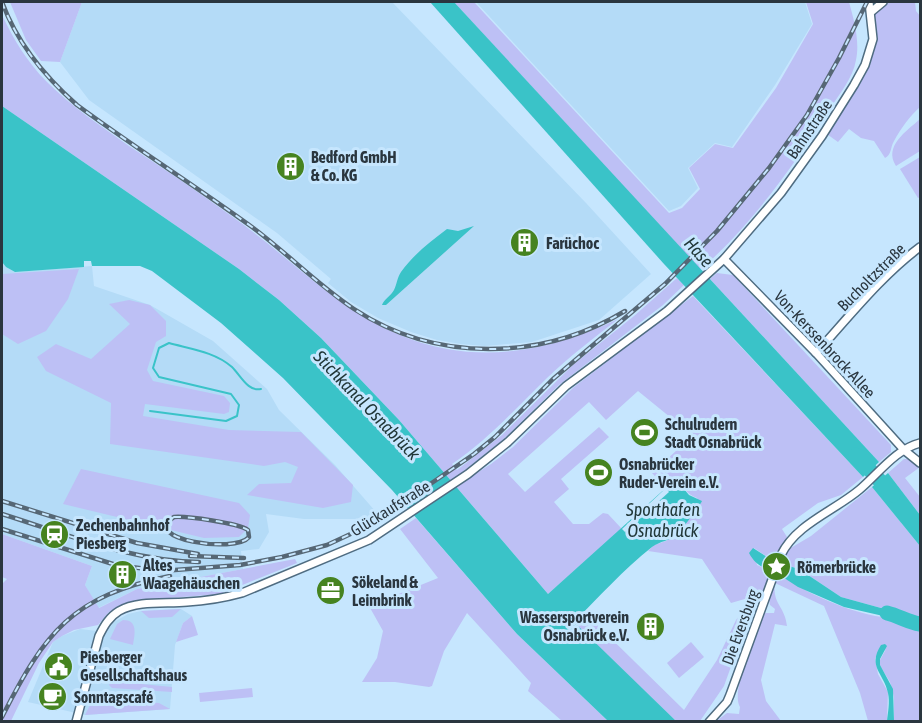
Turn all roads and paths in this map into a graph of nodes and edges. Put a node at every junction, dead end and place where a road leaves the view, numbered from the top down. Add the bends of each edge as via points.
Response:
1 (869, 2) edge
2 (883, 2) edge
3 (871, 12) junction
4 (921, 247) edge
5 (724, 259) junction
6 (816, 353) junction
7 (921, 442) edge
8 (904, 450) junction
9 (921, 463) edge
10 (709, 721) edge
11 (76, 722) edge

1 - 3 street, Bahnstraße
2 - 3 street
3 - 5 street, Bahnstraße via 870,52 854,85 781,193
4 - 6 street, Bucholtzstraße via 858,306
5 - 6 street, Von-Kerssenbrock-Allee
5 - 11 street, Glückaufstraße via 682,297 566,386 508,442 395,524 348,550 242,593 120,610 99,636
6 - 8 street, Von-Kerssenbrock-Allee
7 - 8 street, Die Eversburg
8 - 9 street
8 - 10 street, Die Eversburg via 858,491 797,534 781,555 727,702

